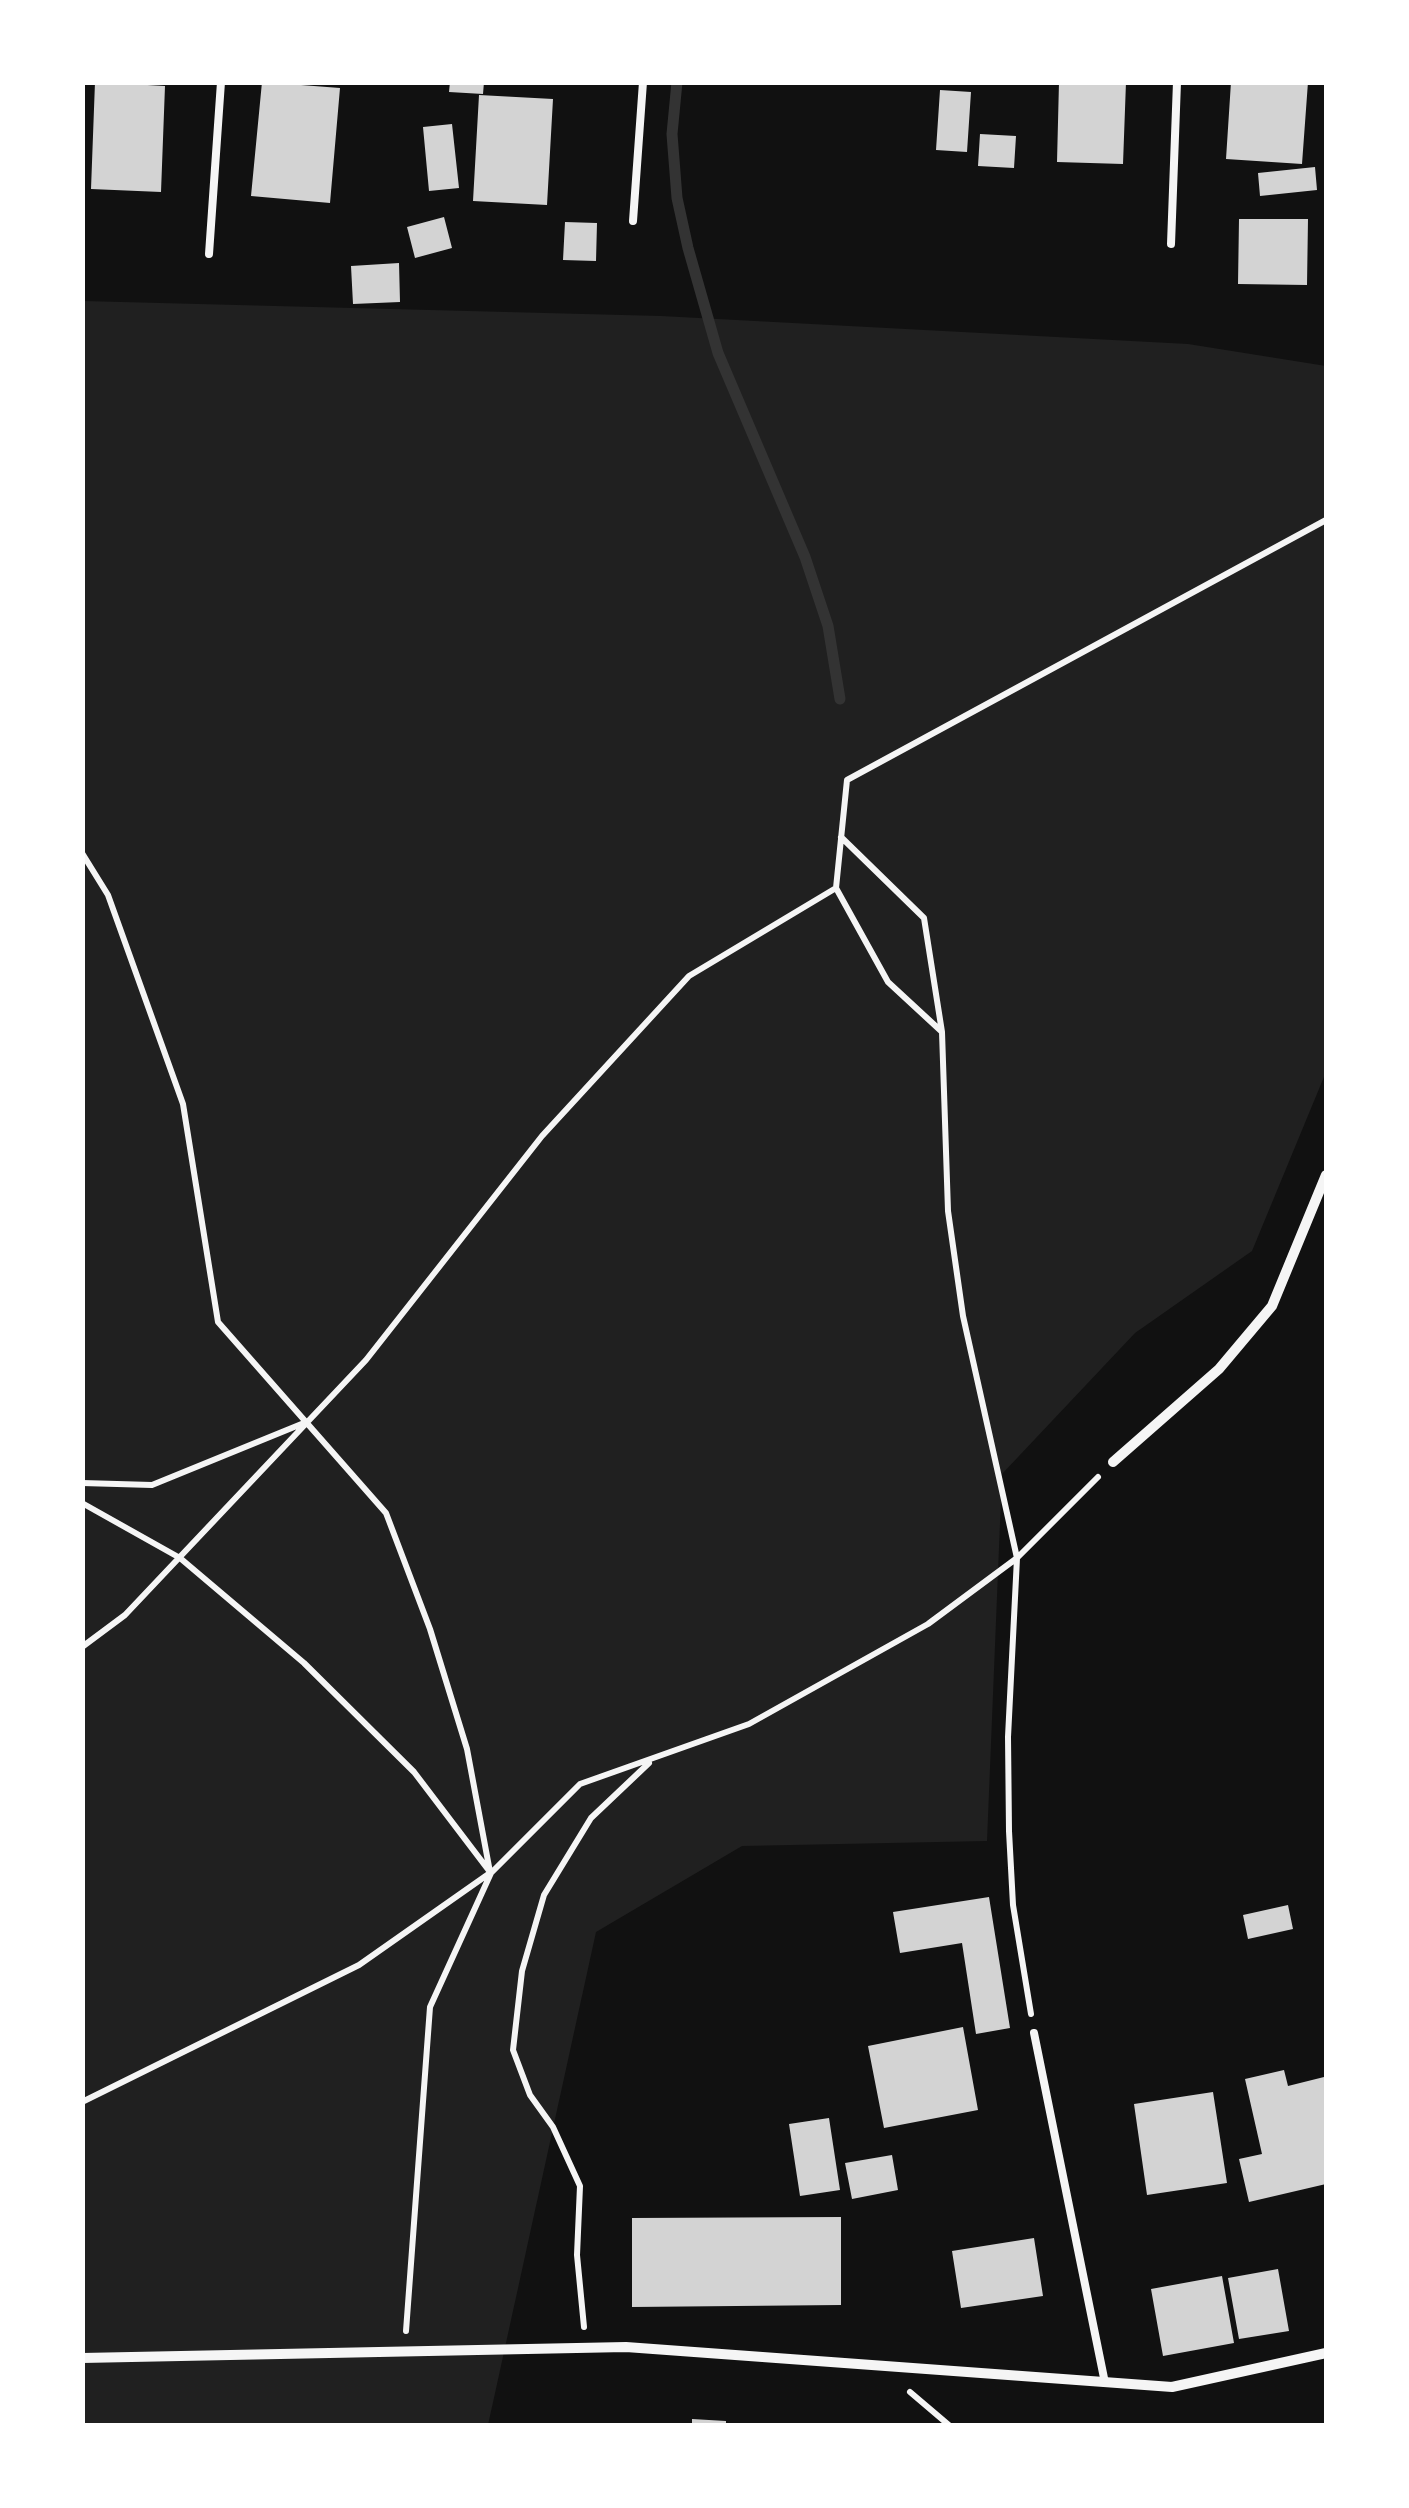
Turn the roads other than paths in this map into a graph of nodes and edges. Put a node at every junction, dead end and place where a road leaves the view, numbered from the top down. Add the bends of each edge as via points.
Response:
1 (221, 82) edge
2 (644, 82) edge
3 (1178, 82) edge
4 (633, 221) dead end
5 (1171, 244) dead end
6 (209, 254) dead end
7 (1326, 1175) edge
8 (1112, 1462) road end
9 (1034, 2032) road end
10 (1326, 2353) edge
11 (82, 2358) edge
12 (1105, 2383) junction

1 - 6 lane
2 - 4 lane
3 - 5 lane
7 - 8 street via 1272,1306 1219,1369
9 - 12 lane
10 - 12 street via 1172,2388
11 - 12 street via 586,2348

